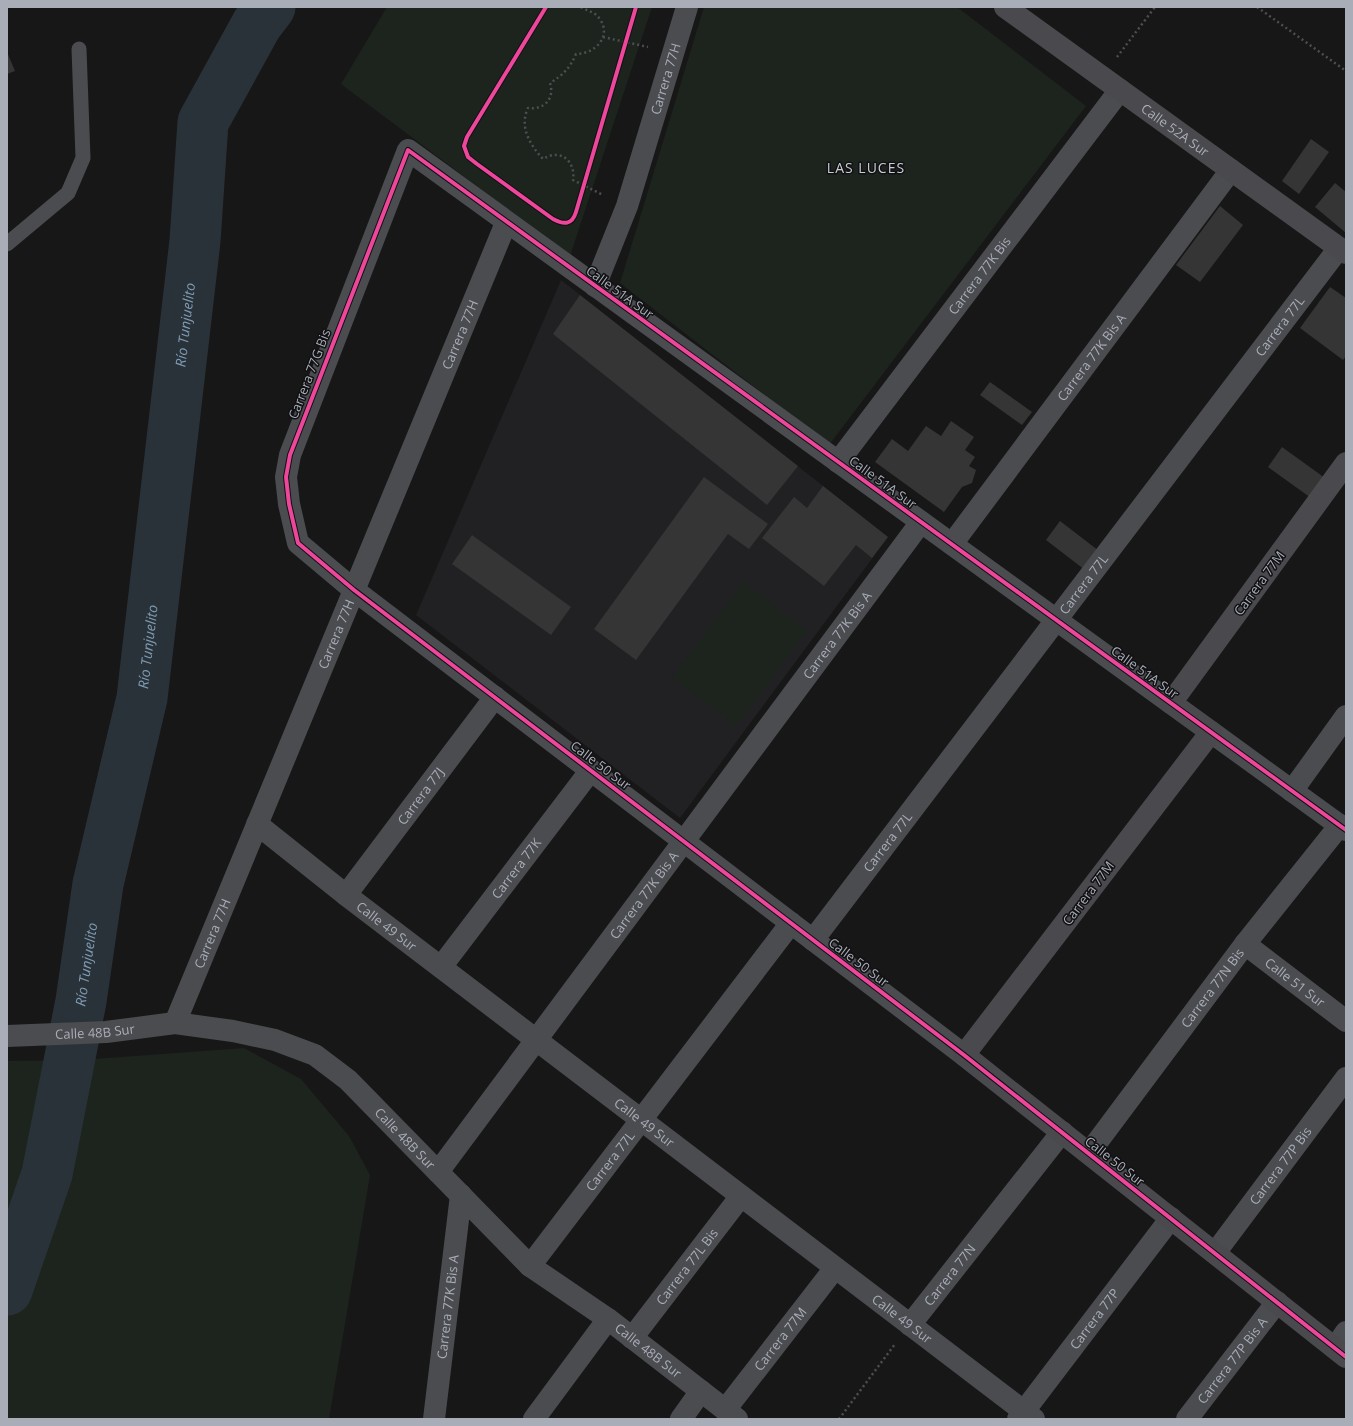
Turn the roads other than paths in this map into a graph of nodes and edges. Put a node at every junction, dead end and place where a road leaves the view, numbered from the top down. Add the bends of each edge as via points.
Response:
1 (687, 7) edge
2 (1005, 7) edge
3 (79, 49) dead end
4 (1120, 90) junction
5 (408, 150) joint
6 (1230, 170) junction
7 (506, 223) junction
8 (7, 244) edge
9 (1342, 250) edge
10 (595, 286) junction
11 (838, 462) junction
12 (1346, 463) edge
13 (921, 522) junction
14 (952, 544) junction
15 (354, 590) junction
16 (1056, 620) junction
17 (495, 697) junction
18 (1171, 703) junction
19 (1346, 716) edge
20 (1211, 732) junction
21 (591, 770) junction
22 (1292, 791) junction
23 (257, 824) junction
24 (1343, 827) edge
25 (684, 841) junction
26 (346, 895) junction
27 (791, 923) junction
28 (813, 940) junction
29 (1245, 944) junction
30 (441, 968) junction
31 (1346, 1021) edge
32 (175, 1023) junction
33 (7, 1036) edge
34 (536, 1040) junction
35 (964, 1055) junction
36 (1346, 1078) edge
37 (640, 1119) junction
38 (1062, 1132) junction
39 (1089, 1153) junction
40 (438, 1172) junction
41 (461, 1195) junction
42 (742, 1196) junction
43 (1171, 1218) junction
44 (1215, 1253) junction
45 (530, 1266) junction
46 (835, 1268) junction
47 (1277, 1302) junction
48 (608, 1319) junction
49 (910, 1325) junction
50 (632, 1338) junction
51 (1342, 1346) edge
52 (701, 1391) junction
53 (731, 1414) edge
54 (1025, 1416) edge
55 (434, 1419) edge
56 (534, 1419) edge
57 (681, 1419) edge
58 (1187, 1419) edge

1 - 10 street, Carrera 77H via 627,206
2 - 4 street, Calle 52A Sur
3 - 8 lane via 83,158 68,193
4 - 6 street, Calle 52A Sur
4 - 11 street, Carrera 77K Bis
5 - 7 street, Calle 51A Sur
5 - 15 street, Carrera 77G Bis via 290,455 286,477 298,543
6 - 9 street, Calle 52A Sur
6 - 14 street, Carrera 77K Bis A
7 - 10 street, Calle 51A Sur
7 - 15 street, Carrera 77H
9 - 16 street, Carrera 77L
10 - 11 street, Calle 51A Sur
11 - 13 street, Calle 51A Sur
12 - 18 street, Carrera 77M
13 - 14 street, Calle 51A Sur
13 - 25 street, Carrera 77K Bis A
14 - 16 street, Calle 51A Sur
15 - 17 street, Calle 50 Sur
15 - 23 street, Carrera 77H
16 - 18 street, Calle 51A Sur
16 - 28 street, Carrera 77L
17 - 21 street, Calle 50 Sur
17 - 26 street, Carrera 77J
18 - 20 street, Calle 51A Sur
19 - 22 street
20 - 22 street, Calle 51A Sur
20 - 35 street, Carrera 77M
21 - 25 street, Calle 50 Sur
21 - 30 street, Carrera 77K
22 - 24 street, Calle 51A Sur
23 - 26 street, Calle 49 Sur
23 - 32 street, Carrera 77H
24 - 29 street, Carrera 77N Bis
25 - 27 street, Calle 50 Sur
25 - 34 street, Carrera 77K Bis A
26 - 30 street, Calle 49 Sur
27 - 28 street, Calle 50 Sur
27 - 37 street, Carrera 77L
28 - 35 street, Calle 50 Sur
29 - 31 street, Calle 51 Sur
29 - 39 street, Carrera 77N Bis
30 - 34 street, Calle 49 Sur
32 - 33 street, Calle 48B Sur via 106,1032
32 - 40 street, Calle 48B Sur via 275,1040 314,1055 348,1080
34 - 37 street, Calle 49 Sur
34 - 40 street, Carrera 77K Bis A
35 - 38 street, Calle 50 Sur
36 - 44 street, Carrera 77P Bis
37 - 42 street, Calle 49 Sur
37 - 45 street, Carrera 77L
38 - 39 street, Calle 50 Sur
38 - 49 street, Carrera 77N
39 - 43 street, Calle 50 Sur
40 - 41 street, Calle 48B Sur
41 - 45 street, Calle 48B Sur
41 - 55 street, Carrera 77K Bis A
42 - 46 street, Calle 49 Sur
42 - 50 street, Carrera 77L Bis
43 - 44 street, Calle 50 Sur
43 - 54 street, Carrera 77P
44 - 47 street, Calle 50 Sur
45 - 48 street, Calle 48B Sur
46 - 49 street, Calle 49 Sur
46 - 53 street, Carrera 77M
47 - 51 street, Calle 50 Sur
47 - 58 street, Carrera 77P Bis A
48 - 50 street, Calle 48B Sur
48 - 56 street
49 - 54 street, Calle 49 Sur
50 - 52 street, Calle 48B Sur
52 - 53 street, Calle 48B Sur
52 - 57 street

